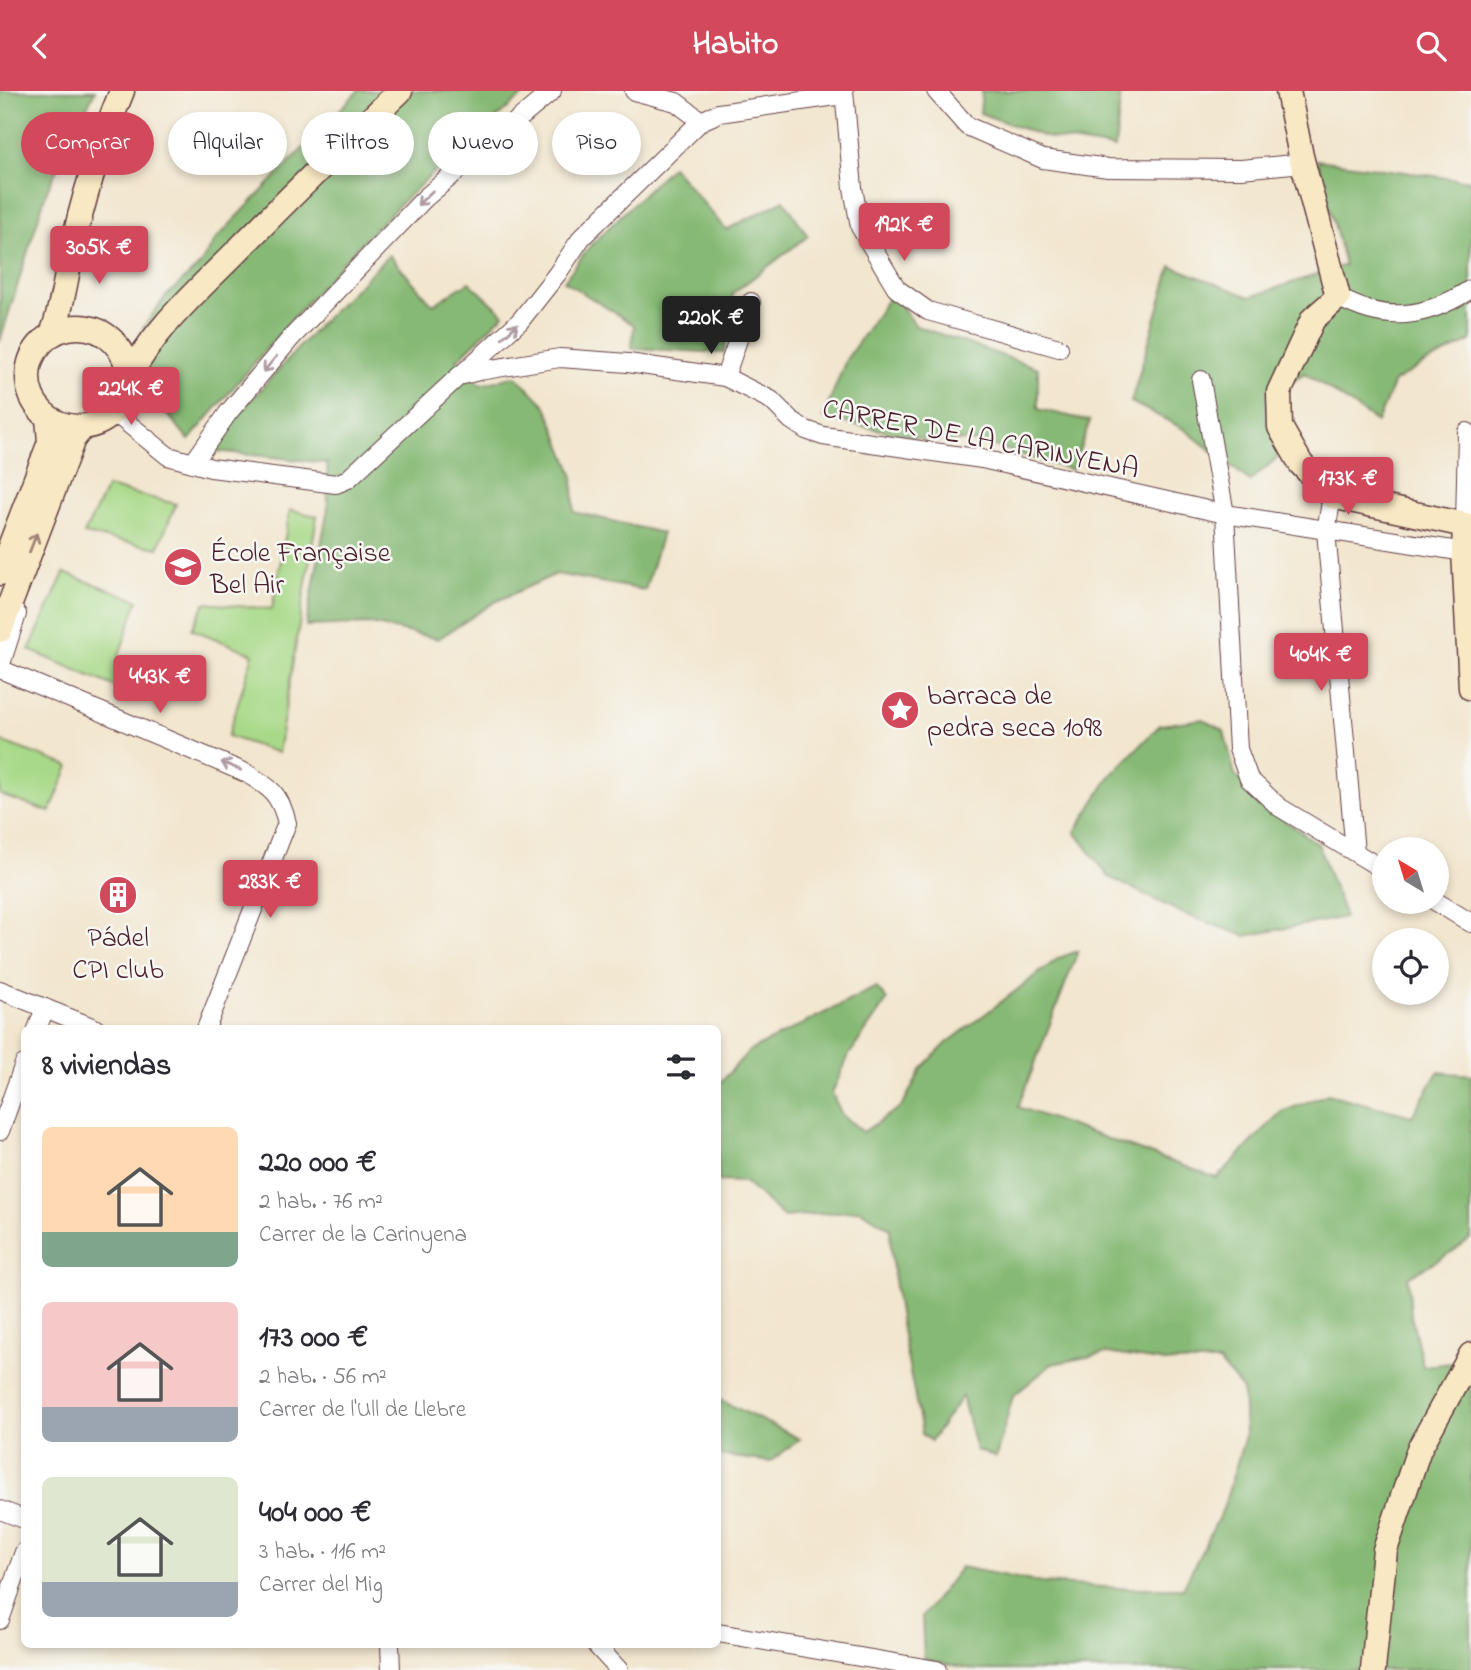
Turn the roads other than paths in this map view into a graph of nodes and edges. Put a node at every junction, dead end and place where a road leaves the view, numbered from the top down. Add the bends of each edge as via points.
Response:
1 (122, 91) edge
2 (400, 91) edge
3 (552, 91) edge
4 (634, 91) edge
5 (936, 91) edge
6 (1288, 91) edge
7 (844, 93) edge
8 (701, 121) junction
9 (1303, 163) junction
10 (71, 254) junction
11 (1471, 289) edge
12 (1338, 297) junction
13 (751, 302) dead end
14 (163, 326) junction
15 (52, 334) junction
16 (101, 334) junction
17 (1059, 348) dead end
18 (459, 376) junction
19 (725, 377) junction
20 (128, 379) junction
21 (1201, 380) dead end
22 (114, 412) junction
23 (63, 432) junction
24 (1467, 432) dead end
25 (193, 463) junction
26 (1332, 496) junction
27 (1225, 514) junction
28 (1468, 522) edge
29 (1326, 531) junction
30 (9, 535) edge
31 (1467, 552) edge
32 (0, 573) edge
33 (11, 602) junction
34 (0, 630) edge
35 (0, 668) edge
36 (1471, 688) edge
37 (1355, 852) junction
38 (1372, 863) edge
39 (1449, 910) edge
40 (1471, 923) edge
41 (0, 990) edge
42 (45, 1008) junction
43 (39, 1025) edge
44 (87, 1025) edge
45 (208, 1025) edge
46 (21, 1072) edge
47 (0, 1131) edge
48 (1471, 1355) edge
49 (0, 1510) edge
50 (21, 1519) edge
51 (21, 1560) edge
52 (0, 1620) edge
53 (721, 1634) edge
54 (390, 1648) edge
55 (599, 1648) edge
56 (391, 1670) edge
57 (619, 1670) edge
58 (937, 1670) edge
59 (1373, 1670) edge

1 - 10 street
2 - 14 street
3 -> 25 street via 425,198 291,338
4 - 8 street via 676,102
5 - 9 street via 967,126 1043,159 1108,168 1241,169
6 - 9 street
7 - 8 street via 719,113
7 - 17 street via 860,227 897,289 928,311
18 -> 8 street via 520,321 582,237
9 - 12 street
10 - 15 street via 64,299
10 - 16 street via 78,299
11 - 12 street via 1446,306 1406,316 1357,308
12 - 26 street via 1314,319 1279,392 1280,427 1301,464
13 - 19 street
14 - 16 street via 127,337
14 - 20 street
15 - 16 street via 75,327
15 - 23 street via 33,352 27,378 34,404
16 - 20 street via 124,356
18 - 19 street, CARRER DE LA CARINYENA via 559,358
18 - 25 street via 348,479 336,484
19 - 27 street, CARRER DE LA CARINYENA via 771,400 791,420 823,436 982,459
20 - 22 street
21 - 27 street
22 - 23 street via 99,423
22 - 25 street via 167,456
23 - 30 street
33 -> 23 street
24 - 28 street
26 - 28 street
26 - 29 street
27 - 29 street, CARRER DE LA CARINYENA
27 - 37 street via 1238,750 1249,779 1279,807
28 - 31 street
29 - 31 street, CARRER DE LA CARINYENA
29 - 37 street
30 - 32 street
31 - 36 street
33 - 34 street
33 - 35 street via 18,616
45 -> 35 street via 287,823 283,807 271,788 246,773
37 - 38 street
39 - 40 street
41 - 42 street
42 - 43 street
42 - 44 street
46 - 47 street
48 - 59 street via 1419,1449 1385,1550
49 - 50 street
51 - 52 street
53 - 58 street
54 - 56 street
55 - 57 street

